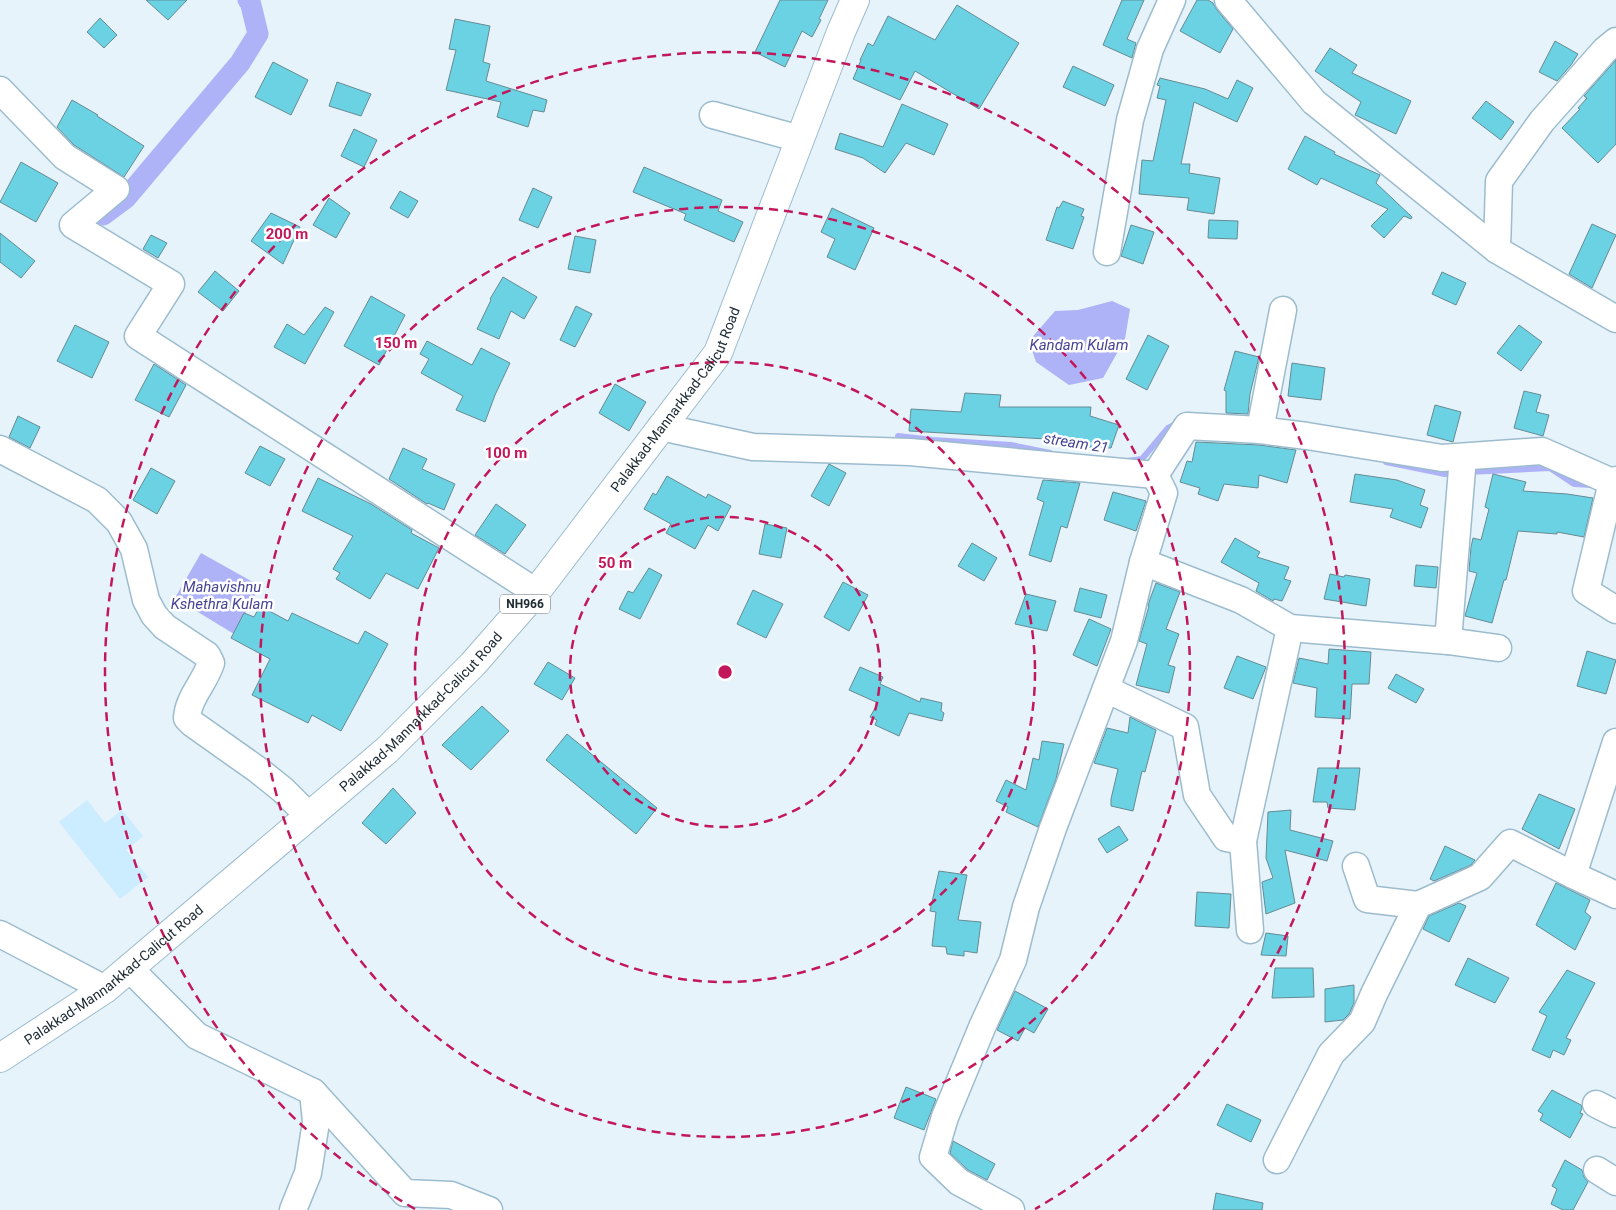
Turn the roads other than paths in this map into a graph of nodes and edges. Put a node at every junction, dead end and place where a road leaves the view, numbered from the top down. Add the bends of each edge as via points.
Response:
1 (855, 0) edge
2 (1172, 0) edge
3 (1228, 0) edge
4 (1616, 41) edge
5 (0, 90) edge
6 (713, 116) dead end
7 (800, 139) junction
8 (1497, 250) junction
9 (1107, 252) dead end
10 (1283, 310) dead end
11 (1616, 319) edge
12 (661, 427) junction
13 (1260, 430) junction
14 (0, 449) edge
15 (1463, 457) junction
16 (1154, 475) junction
17 (1614, 481) edge
18 (1143, 562) junction
19 (536, 592) junction
20 (1616, 610) edge
21 (1290, 628) junction
22 (1448, 641) junction
23 (1498, 648) dead end
24 (1106, 690) junction
25 (1616, 742) edge
26 (309, 816) junction
27 (1243, 841) junction
28 (1356, 866) dead end
29 (1574, 875) junction
30 (1616, 895) edge
31 (1418, 905) junction
32 (1250, 930) dead end
33 (0, 934) edge
34 (129, 968) junction
35 (105, 988) junction
36 (0, 1058) edge
37 (313, 1092) junction
38 (1277, 1160) dead end
39 (293, 1210) edge
40 (489, 1210) edge
41 (1011, 1210) edge

1 - 7 highway, Palakkad-Mannarkkad-Calicut Road / NH966
2 - 9 street via 1150,49 1130,120
3 - 8 street via 1314,102
4 - 8 street via 1542,121 1499,181
5 - 19 street via 64,156 116,189 73,225 171,284 138,336
6 - 7 street
7 - 12 highway, Palakkad-Mannarkkad-Calicut Road / NH966 via 718,354
8 - 11 street
10 - 13 street
12 - 16 street via 753,447 910,452
12 - 19 highway, Palakkad-Mannarkkad-Calicut Road / NH966
13 - 15 street via 1442,458
13 - 16 street via 1187,426
14 - 26 street via 97,500 119,522 134,549 146,600 154,615 165,627 207,655 211,663 187,709 187,718 283,790
15 - 17 street via 1542,451
15 - 22 street
16 - 18 street via 1164,493
17 - 20 street via 1586,591
18 - 21 street via 1241,600
18 - 24 street via 1124,641
19 - 26 highway, Palakkad-Mannarkkad-Calicut Road / NH966 via 473,664 387,750
21 - 22 street
21 - 27 street
22 - 23 street
24 - 27 street via 1185,727 1197,795 1226,838
24 - 41 street via 1053,828 1026,907 1013,960 945,1117 933,1157 959,1182
25 - 29 street
26 - 34 highway, Palakkad-Mannarkkad-Calicut Road / NH966
27 - 32 street
28 - 31 street via 1368,899
29 - 30 street
29 - 31 street via 1510,843 1480,877
31 - 38 street via 1362,1022 1332,1054
33 - 35 street
34 - 35 highway, Palakkad-Mannarkkad-Calicut Road / NH966
34 - 37 street via 196,1036
35 - 36 highway, Palakkad-Mannarkkad-Calicut Road / NH966
37 - 39 street via 316,1122 308,1173
37 - 40 street via 406,1193 451,1195

